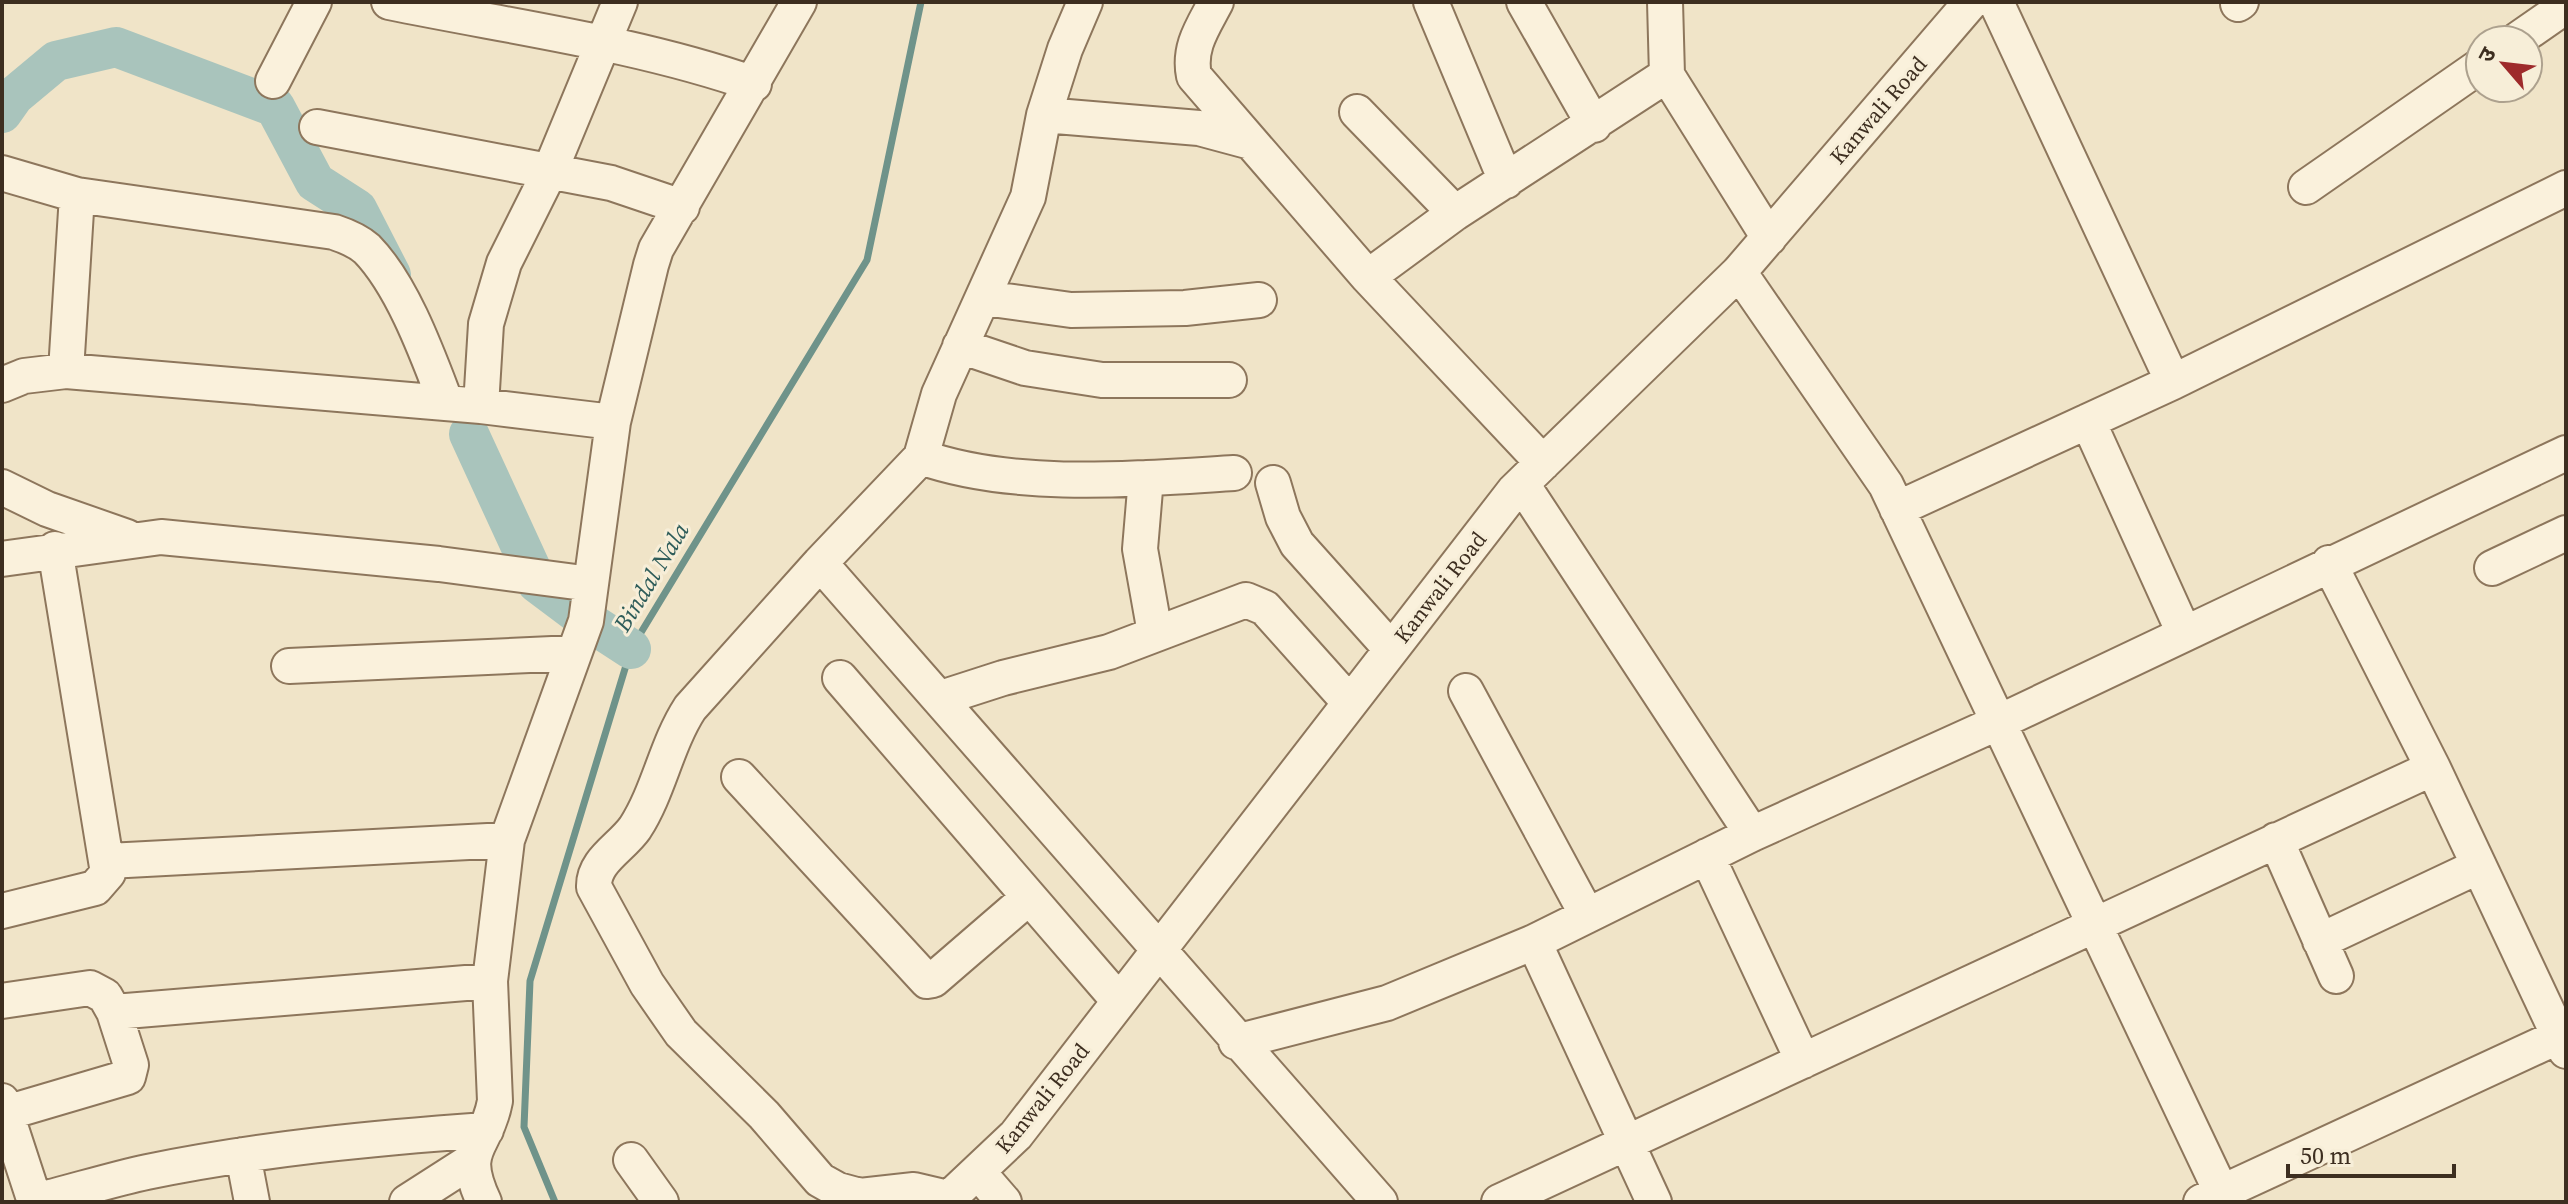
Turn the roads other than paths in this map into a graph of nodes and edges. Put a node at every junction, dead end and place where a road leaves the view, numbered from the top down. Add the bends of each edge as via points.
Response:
1 (314, 2) edge
2 (389, 2) edge
3 (620, 2) edge
4 (799, 2) edge
5 (1085, 2) edge
6 (1216, 2) edge
7 (1431, 2) edge
8 (1524, 2) edge
9 (1665, 2) edge
10 (1996, 2) edge
11 (1964, 5) edge
12 (472, 10) edge
13 (2564, 13) edge
14 (2544, 24) edge
15 (602, 42) junction
16 (1667, 75) junction
17 (2464, 77) edge
18 (273, 81) dead end
19 (754, 84) junction
20 (1357, 112) dead end
21 (1044, 115) junction
22 (1594, 125) junction
23 (317, 127) dead end
24 (1251, 142) junction
25 (550, 171) junction
26 (2, 173) edge
27 (1506, 181) junction
28 (2306, 187) dead end
29 (2566, 188) edge
30 (77, 195) junction
31 (682, 207) junction
32 (1455, 213) junction
33 (1769, 238) junction
34 (1739, 272) junction
35 (1368, 277) junction
36 (984, 298) junction
37 (1259, 300) dead end
38 (960, 346) junction
39 (66, 371) junction
40 (1229, 380) dead end
41 (2173, 382) junction
42 (2, 385) edge
43 (446, 403) junction
44 (481, 406) junction
45 (2088, 421) junction
46 (613, 422) junction
47 (2566, 453) edge
48 (921, 457) junction
49 (1234, 473) dead end
50 (1532, 474) junction
51 (1146, 478) junction
52 (1273, 483) dead end
53 (2, 487) edge
54 (1897, 509) junction
55 (2566, 533) edge
56 (135, 540) junction
57 (55, 549) junction
58 (2, 559) edge
59 (820, 563) junction
60 (2329, 563) junction
61 (2492, 568) dead end
62 (591, 584) junction
63 (1155, 633) junction
64 (2184, 633) junction
65 (1391, 649) junction
66 (574, 653) junction
67 (289, 666) dead end
68 (840, 678) dead end
69 (1466, 691) dead end
70 (941, 698) junction
71 (1350, 703) junction
72 (1997, 723) junction
73 (2433, 768) junction
74 (739, 777) dead end
75 (1752, 834) junction
76 (507, 840) junction
77 (2276, 840) junction
78 (1707, 856) junction
79 (108, 861) junction
80 (2479, 866) junction
81 (1028, 898) junction
82 (2, 911) edge
83 (1587, 915) junction
84 (2095, 922) junction
85 (2320, 941) junction
86 (1534, 942) junction
87 (1157, 951) junction
88 (2336, 976) dead end
89 (490, 981) junction
90 (2, 1001) edge
91 (1119, 1001) junction
92 (114, 1012) junction
93 (2564, 1040) edge
94 (1236, 1042) junction
95 (1803, 1061) junction
96 (4, 1107) edge
97 (486, 1130) junction
98 (1627, 1143) junction
99 (243, 1155) junction
100 (631, 1160) dead end
101 (471, 1161) junction
102 (978, 1172) junction
103 (2216, 1199) edge
104 (947, 1200) edge
105 (35, 1202) edge
106 (252, 1202) edge
107 (407, 1202) edge
108 (484, 1202) edge
109 (661, 1202) edge
110 (1004, 1202) edge
111 (1380, 1202) edge
112 (1499, 1202) edge
113 (1654, 1202) edge

1 - 18 street
2 - 12 street
3 - 15 street
4 - 19 street
5 - 21 street
6 - 24 street via 1194,43 1194,76
7 - 27 street
8 - 22 street
9 - 16 street
10 - 41 street
11 - 33 street, Kanwali Road
12 - 15 street
13 - 14 street
15 - 19 street via 697,64
15 - 25 street
16 - 22 street
16 - 33 street
17 - 28 street
19 - 31 street
20 - 32 street
21 - 24 street via 1199,128
21 - 36 street via 1028,197
22 - 27 street
23 - 25 street
24 - 35 street
25 - 31 street via 611,183
25 - 44 street via 518,232 493,300 486,324
26 - 30 street
27 - 32 street
29 - 41 street
30 - 39 street
30 - 43 street via 353,239 367,249 391,284
31 - 46 street via 656,249
32 - 35 street
33 - 34 street, Kanwali Road
34 - 50 street, Kanwali Road
34 - 54 street via 1886,485
35 - 50 street
36 - 37 street via 1071,310 1185,308
36 - 38 street
38 - 40 street via 1025,368 1102,380
38 - 48 street
39 - 42 street via 24,376
39 - 43 street
41 - 45 street
43 - 44 street
44 - 46 street
45 - 54 street
45 - 64 street
46 - 62 street
47 - 60 street
48 - 51 street via 957,470
48 - 59 street
49 - 51 street
50 - 65 street, Kanwali Road
50 - 75 street
51 - 63 street via 1140,549
52 - 65 street via 1297,544
53 - 56 street
54 - 72 street
55 - 61 street
56 - 57 street
56 - 62 street via 198,539
57 - 58 street
57 - 79 street
59 - 70 street
59 - 104 street via 690,708 637,824 599,866 594,887 647,984 681,1033 820,1180 860,1196 914,1190
60 - 64 street
60 - 73 street
62 - 66 street
63 - 70 street via 1109,652
63 - 71 street via 1246,600 1256,602
64 - 72 street
65 - 71 street, Kanwali Road
66 - 67 street
66 - 76 street
68 - 81 street
69 - 83 street
70 - 87 street
71 - 87 street, Kanwali Road
72 - 75 street
72 - 84 street
73 - 77 street
73 - 80 street
74 - 81 street via 927,981
75 - 78 street
76 - 79 street
76 - 89 street
77 - 84 street
77 - 85 street
78 - 83 street
78 - 95 street
79 - 82 street via 108,873 95,888
80 - 85 street
80 - 93 street
81 - 91 street
83 - 86 street
84 - 95 street
84 - 103 street
85 - 88 street
86 - 94 street via 1387,1003
86 - 98 street
87 - 91 street, Kanwali Road
87 - 94 street
89 - 92 street
89 - 97 street via 495,1101
90 - 92 street via 90,988 105,996
91 - 102 street, Kanwali Road via 1016,1135
92 - 96 street via 131,1065 128,1077
93 - 103 street
94 - 111 street
95 - 98 street
96 - 105 street
97 - 99 street
97 - 101 street
98 - 112 street
98 - 113 street
99 - 105 street via 145,1173
99 - 106 street
100 - 109 street
101 - 107 street
101 - 108 street
102 - 104 street, Kanwali Road
102 - 110 street

